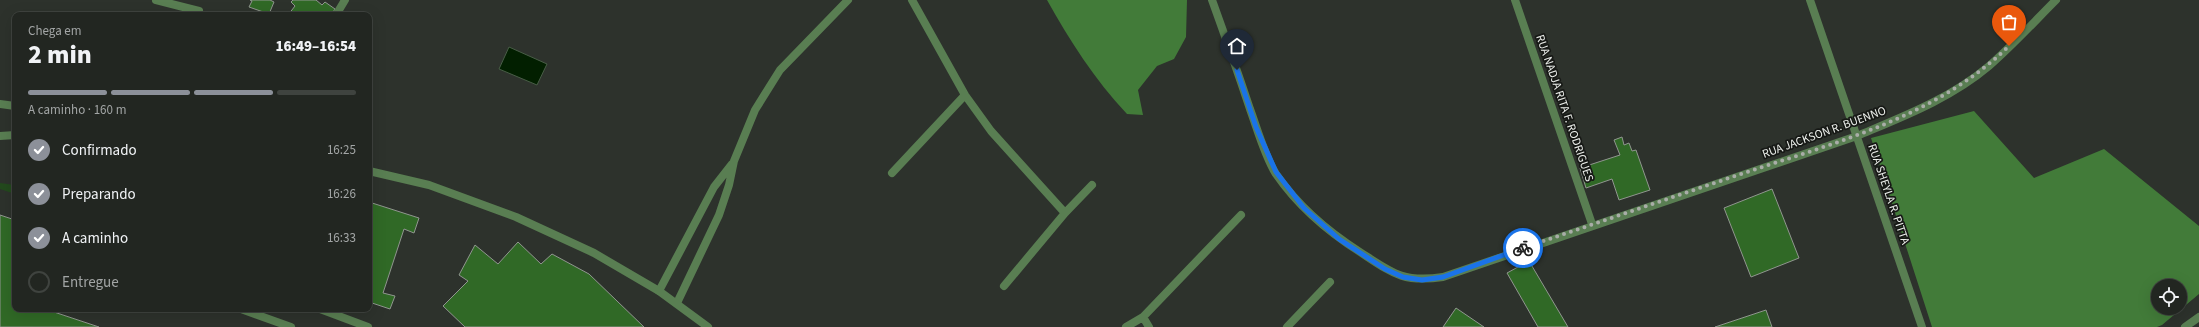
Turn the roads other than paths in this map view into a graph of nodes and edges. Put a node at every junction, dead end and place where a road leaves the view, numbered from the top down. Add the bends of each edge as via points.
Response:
1 (156, 0) edge
2 (345, 0) edge
3 (848, 0) edge
4 (912, 0) edge
5 (1212, 0) edge
6 (1515, 0) edge
7 (1810, 0) edge
8 (2056, 0) edge
9 (199, 11) dead end
10 (338, 12) edge
11 (965, 95) junction
12 (0, 104) edge
13 (12, 106) edge
14 (12, 135) edge
15 (0, 136) edge
16 (1857, 136) junction
17 (734, 161) junction
18 (372, 172) edge
19 (892, 173) dead end
20 (1092, 185) dead end
21 (1065, 213) junction
22 (1241, 215) dead end
23 (1592, 224) junction
24 (1330, 282) dead end
25 (1004, 286) dead end
26 (659, 291) junction
27 (677, 303) junction
28 (249, 312) edge
29 (328, 312) edge
30 (1143, 317) junction
31 (2199, 317) edge
32 (291, 327) edge
33 (368, 327) edge
34 (708, 327) edge
35 (1126, 327) edge
36 (1149, 327) edge
37 (1288, 327) edge
38 (1922, 327) edge
39 (2185, 327) edge

1 - 9 street
2 - 10 street
3 - 17 street via 780,70 755,110
4 - 11 street
5 - 23 street, RUA JACKSON R. BUENNO via 1256,127 1276,172 1304,208 1339,239 1385,269 1403,277 1422,280 1443,277
6 - 23 street, RUA NADJA RITA F. RODRIGUES
7 - 16 street, RUA SHEYLA R. PITTA
8 - 16 street, RUA JACKSON R. BUENNO via 1988,66 1960,87 1924,107
11 - 19 street
11 - 21 street via 991,131
12 - 13 street
14 - 15 street
16 - 23 street, RUA JACKSON R. BUENNO
16 - 38 street, RUA SHEYLA R. PITTA
17 - 26 street via 714,187
17 - 27 street via 719,215
18 - 26 street via 428,185 516,217 594,253
20 - 21 street
21 - 25 street
22 - 30 street
24 - 37 street
26 - 27 street
27 - 34 street
28 - 32 street
29 - 33 street
30 - 35 street
30 - 36 street
31 - 39 street

